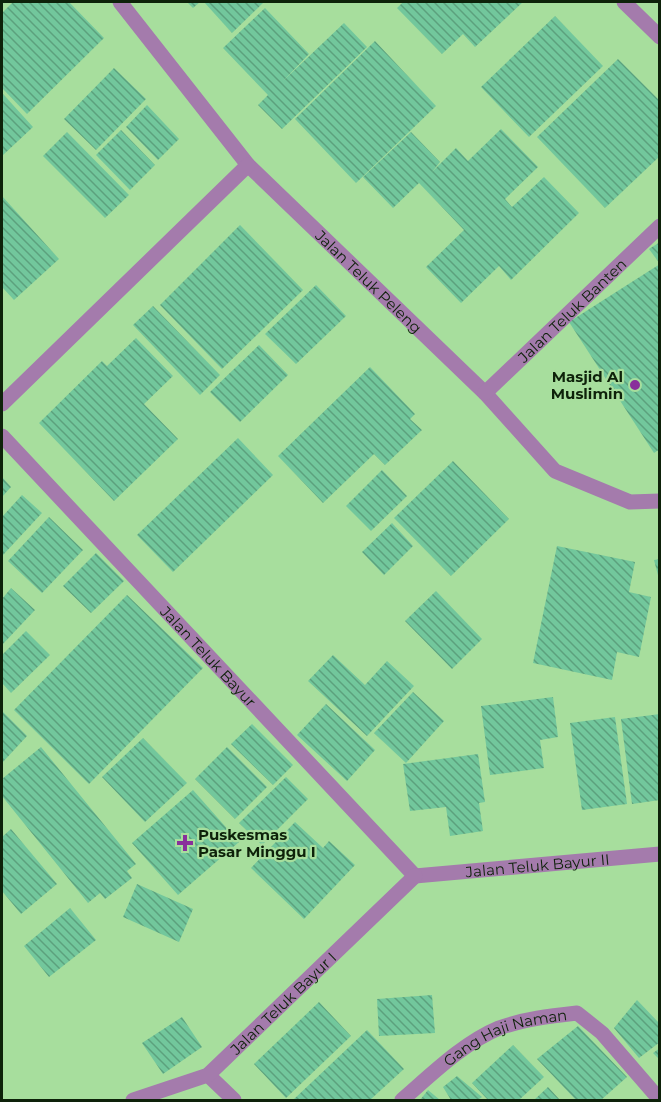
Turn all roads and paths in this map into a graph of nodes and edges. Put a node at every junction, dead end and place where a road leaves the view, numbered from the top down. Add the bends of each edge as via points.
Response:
1 (120, 2) edge
2 (624, 2) edge
3 (660, 37) edge
4 (248, 165) junction
5 (660, 226) edge
6 (484, 393) junction
7 (2, 404) edge
8 (2, 436) edge
9 (660, 501) edge
10 (660, 854) edge
11 (415, 876) junction
12 (208, 1075) junction
13 (660, 1100) edge
14 (133, 1101) edge
15 (234, 1101) edge
16 (402, 1101) edge

1 - 4 street, Jalan Teluk Peleng
2 - 3 street
4 - 6 street, Jalan Teluk Peleng
4 - 7 street
5 - 6 street, Jalan Teluk Banten
6 - 9 street, Jalan Teluk Peleng via 555,471 630,502
8 - 11 street, Jalan Teluk Bayur
10 - 11 street, Jalan Teluk Bayur II
11 - 12 street, Jalan Teluk Bayur I
12 - 14 street, Jalan Teluk Bayur I
12 - 15 street
13 - 16 street, Gang Haji Naman via 602,1033 577,1013 531,1019 497,1029 452,1057

